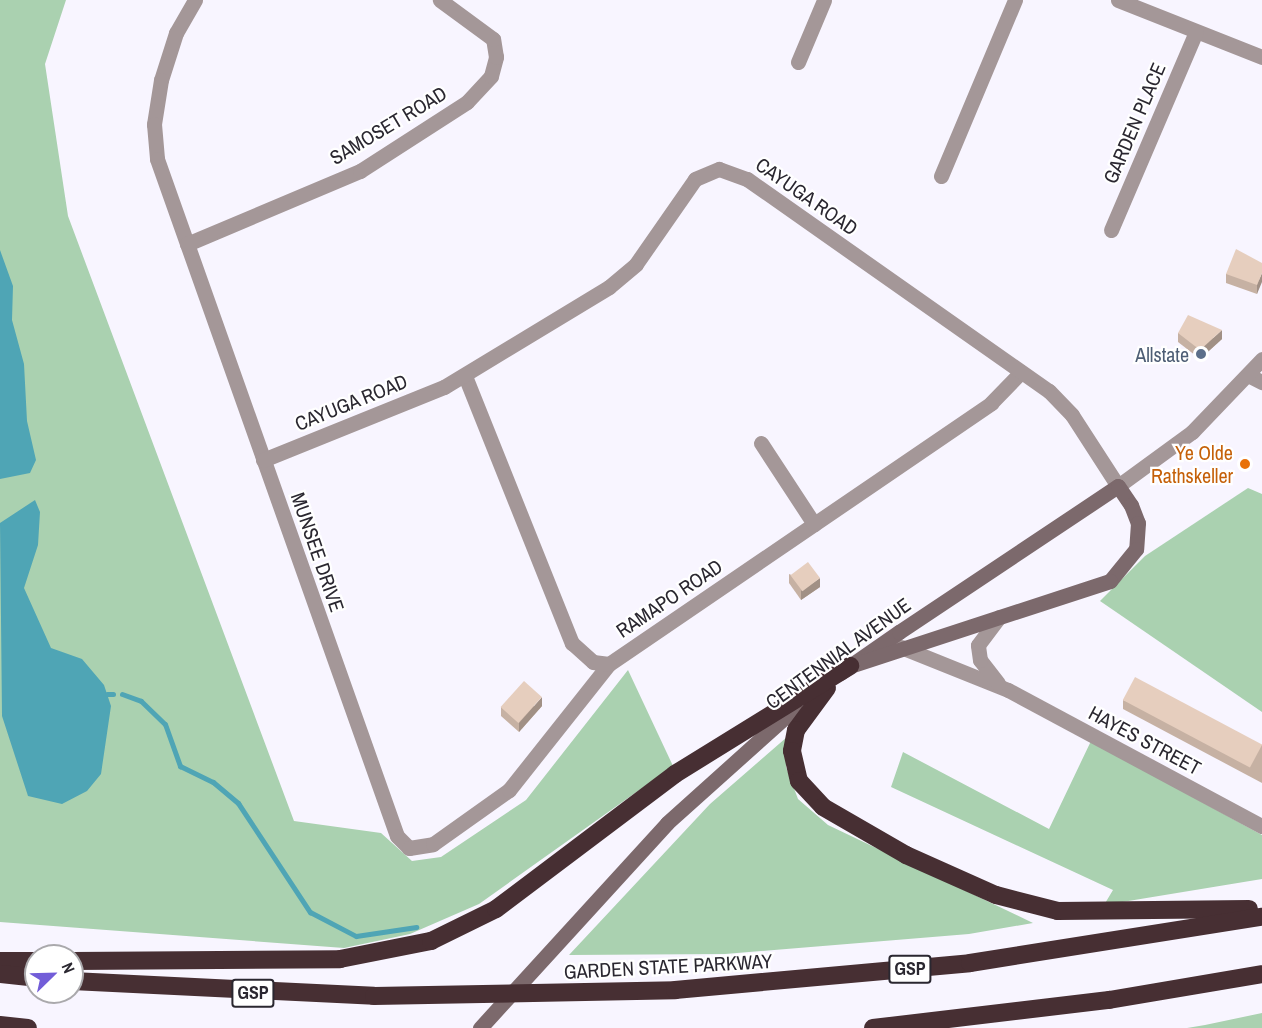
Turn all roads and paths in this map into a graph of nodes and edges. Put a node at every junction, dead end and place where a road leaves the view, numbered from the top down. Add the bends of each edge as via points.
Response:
1 (195, 0) edge
2 (440, 0) edge
3 (824, 0) edge
4 (1015, 0) edge
5 (1118, 0) edge
6 (1196, 32) junction
7 (1262, 57) edge
8 (798, 62) dead end
9 (941, 176) dead end
10 (1111, 230) dead end
11 (187, 244) junction
12 (1262, 359) edge
13 (1021, 372) junction
14 (465, 376) junction
15 (1255, 379) edge
16 (760, 444) dead end
17 (263, 460) junction
18 (1118, 486) junction
19 (814, 524) junction
20 (999, 617) junction
21 (901, 647) junction
22 (609, 664) junction
23 (850, 666) junction
24 (1008, 690) junction
25 (1262, 826) edge
26 (1262, 908) edge
27 (1262, 917) edge
28 (0, 961) edge
29 (24, 961) edge
30 (84, 961) edge
31 (0, 974) edge
32 (1262, 974) edge
33 (24, 977) edge
34 (84, 982) edge
35 (1169, 991) junction
36 (0, 1025) edge
37 (28, 1028) edge
38 (480, 1028) edge
39 (873, 1028) edge
40 (972, 1028) edge

1 - 11 street, MUNSEE DRIVE via 176,33 154,123 157,159
2 - 11 street, SAMOSET ROAD via 486,33 496,57 491,76 467,102 360,171
3 - 8 street
4 - 9 street
5 - 6 street
6 - 7 street
6 - 10 street, GARDEN PLACE
11 - 17 street, MUNSEE DRIVE
12 - 15 street, CENTENNIAL AVENUE
13 - 14 street, CAYUGA ROAD via 747,179 719,169 695,179 636,264 609,287
13 - 18 street, CAYUGA ROAD via 1065,406
13 - 19 street, RAMAPO ROAD via 991,403
14 - 17 street, CAYUGA ROAD
14 - 22 street, RAMAPO ROAD via 572,643 593,662
15 - 18 street, CENTENNIAL AVENUE via 1179,443
16 - 19 street
17 - 22 street, MUNSEE DRIVE via 397,836 409,848 433,844 509,790
18 - 20 main road via 1135,514 1138,532 1125,569 1089,590
18 - 23 main road, CENTENNIAL AVENUE
19 - 22 street, RAMAPO ROAD
20 - 21 main road
20 - 24 street, HAYES STREET via 980,636 978,652 984,668
21 - 23 main road
21 - 24 street, HAYES STREET
23 - 26 highway via 807,708 792,751 806,791 836,816 944,873 1038,907 1144,914
23 - 30 highway via 675,774 496,909 431,941 340,959
23 - 38 main road, CENTENNIAL AVENUE via 696,795
24 - 25 street, HAYES STREET
27 - 34 highway, GARDEN STATE PARKWAY / GSP via 970,963 675,990 374,996
28 - 29 highway
31 - 33 highway
32 - 35 highway
35 - 39 highway
35 - 40 highway
36 - 37 highway

